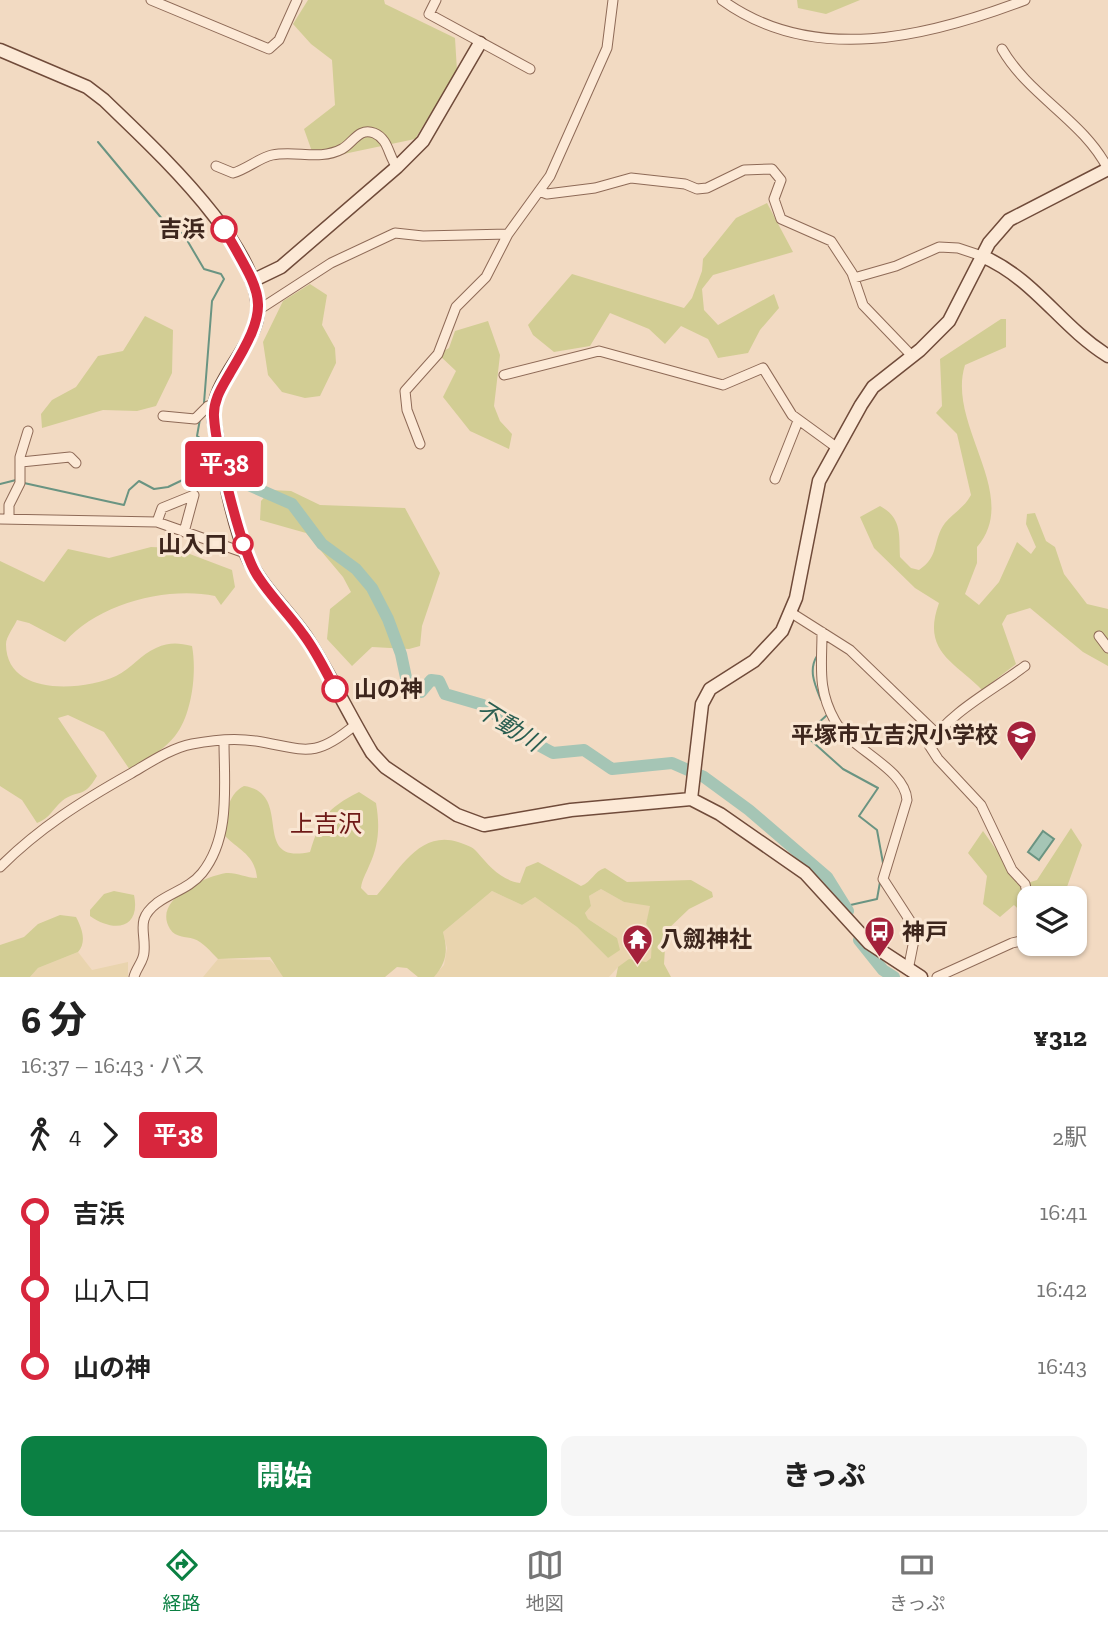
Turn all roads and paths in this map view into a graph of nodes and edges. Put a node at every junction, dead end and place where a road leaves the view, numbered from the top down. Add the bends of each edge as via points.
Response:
1 (151, 0) edge
2 (297, 0) edge
3 (436, 0) edge
4 (612, 0) edge
5 (722, 0) edge
6 (1025, 0) edge
7 (480, 43) junction
8 (1002, 49) dead end
9 (0, 50) edge
10 (530, 69) dead end
11 (216, 166) dead end
12 (397, 167) junction
13 (1108, 169) edge
14 (539, 191) junction
15 (508, 234) junction
16 (982, 256) junction
17 (854, 278) junction
18 (252, 281) junction
19 (260, 309) junction
20 (912, 356) junction
21 (1108, 356) edge
22 (504, 375) dead end
23 (215, 405) junction
24 (163, 416) dead end
25 (798, 421) junction
26 (28, 431) dead end
27 (420, 444) dead end
28 (836, 447) junction
29 (20, 461) junction
30 (76, 463) dead end
31 (775, 479) dead end
32 (5, 519) edge
33 (157, 522) junction
34 (184, 532) junction
35 (246, 553) junction
36 (790, 612) junction
37 (822, 632) junction
38 (1099, 636) dead end
39 (1108, 648) edge
40 (1024, 666) dead end
41 (355, 725) junction
42 (936, 733) junction
43 (224, 741) junction
44 (691, 793) junction
45 (0, 867) edge
46 (1025, 886) edge
47 (1017, 942) edge
48 (908, 970) junction
49 (134, 977) edge
50 (921, 977) edge
51 (937, 977) edge

1 - 2 street via 270,48 279,40
3 - 7 street via 429,14
4 - 14 street via 607,48 560,156
5 - 6 street via 781,32 874,38 927,32
7 - 10 street
7 - 12 street via 423,141
8 - 13 street via 1026,81 1097,148
9 - 18 street via 87,87 104,100 198,193
11 - 12 street via 233,173 268,156 314,157 342,149 361,132 369,131 382,139
12 - 18 street via 281,267
13 - 16 street via 1009,220
14 - 15 street
14 - 17 street via 595,188 631,178 697,189 744,170 772,169 781,180 774,199 776,213 831,241
15 - 19 street via 396,233 331,263
15 - 27 street via 486,277 456,307 438,354 405,391
16 - 17 street via 939,247
16 - 20 street via 949,321
16 - 21 street via 1028,282 1062,321
17 - 20 street via 863,305
18 - 19 street
19 - 23 street
20 - 28 street via 873,387
22 - 25 street via 598,351 723,385 763,368
23 - 24 street via 195,419
23 - 35 street via 215,423
25 - 28 street
25 - 31 street
26 - 29 street
28 - 36 street via 814,499 802,573
29 - 30 street via 70,457
29 - 32 street via 20,483
32 - 33 street
33 - 34 street
33 - 34 street via 162,508 194,495
34 - 35 street
35 - 41 street via 257,575 320,659
36 - 37 street
36 - 44 street via 769,648 710,689 698,714
37 - 42 street via 850,650
37 - 48 street via 820,683 834,719 842,732 890,771 906,791 883,878 916,930
38 - 39 street
40 - 42 street
41 - 43 street via 318,749
41 - 44 street via 385,767 457,815 484,825
42 - 46 street via 929,745 932,752 981,806
43 - 45 street via 190,744 156,759 42,828
43 - 49 street via 224,818 212,855 195,881 148,912 141,930 144,954
44 - 48 street via 811,878 870,943
47 - 51 street
48 - 50 street

